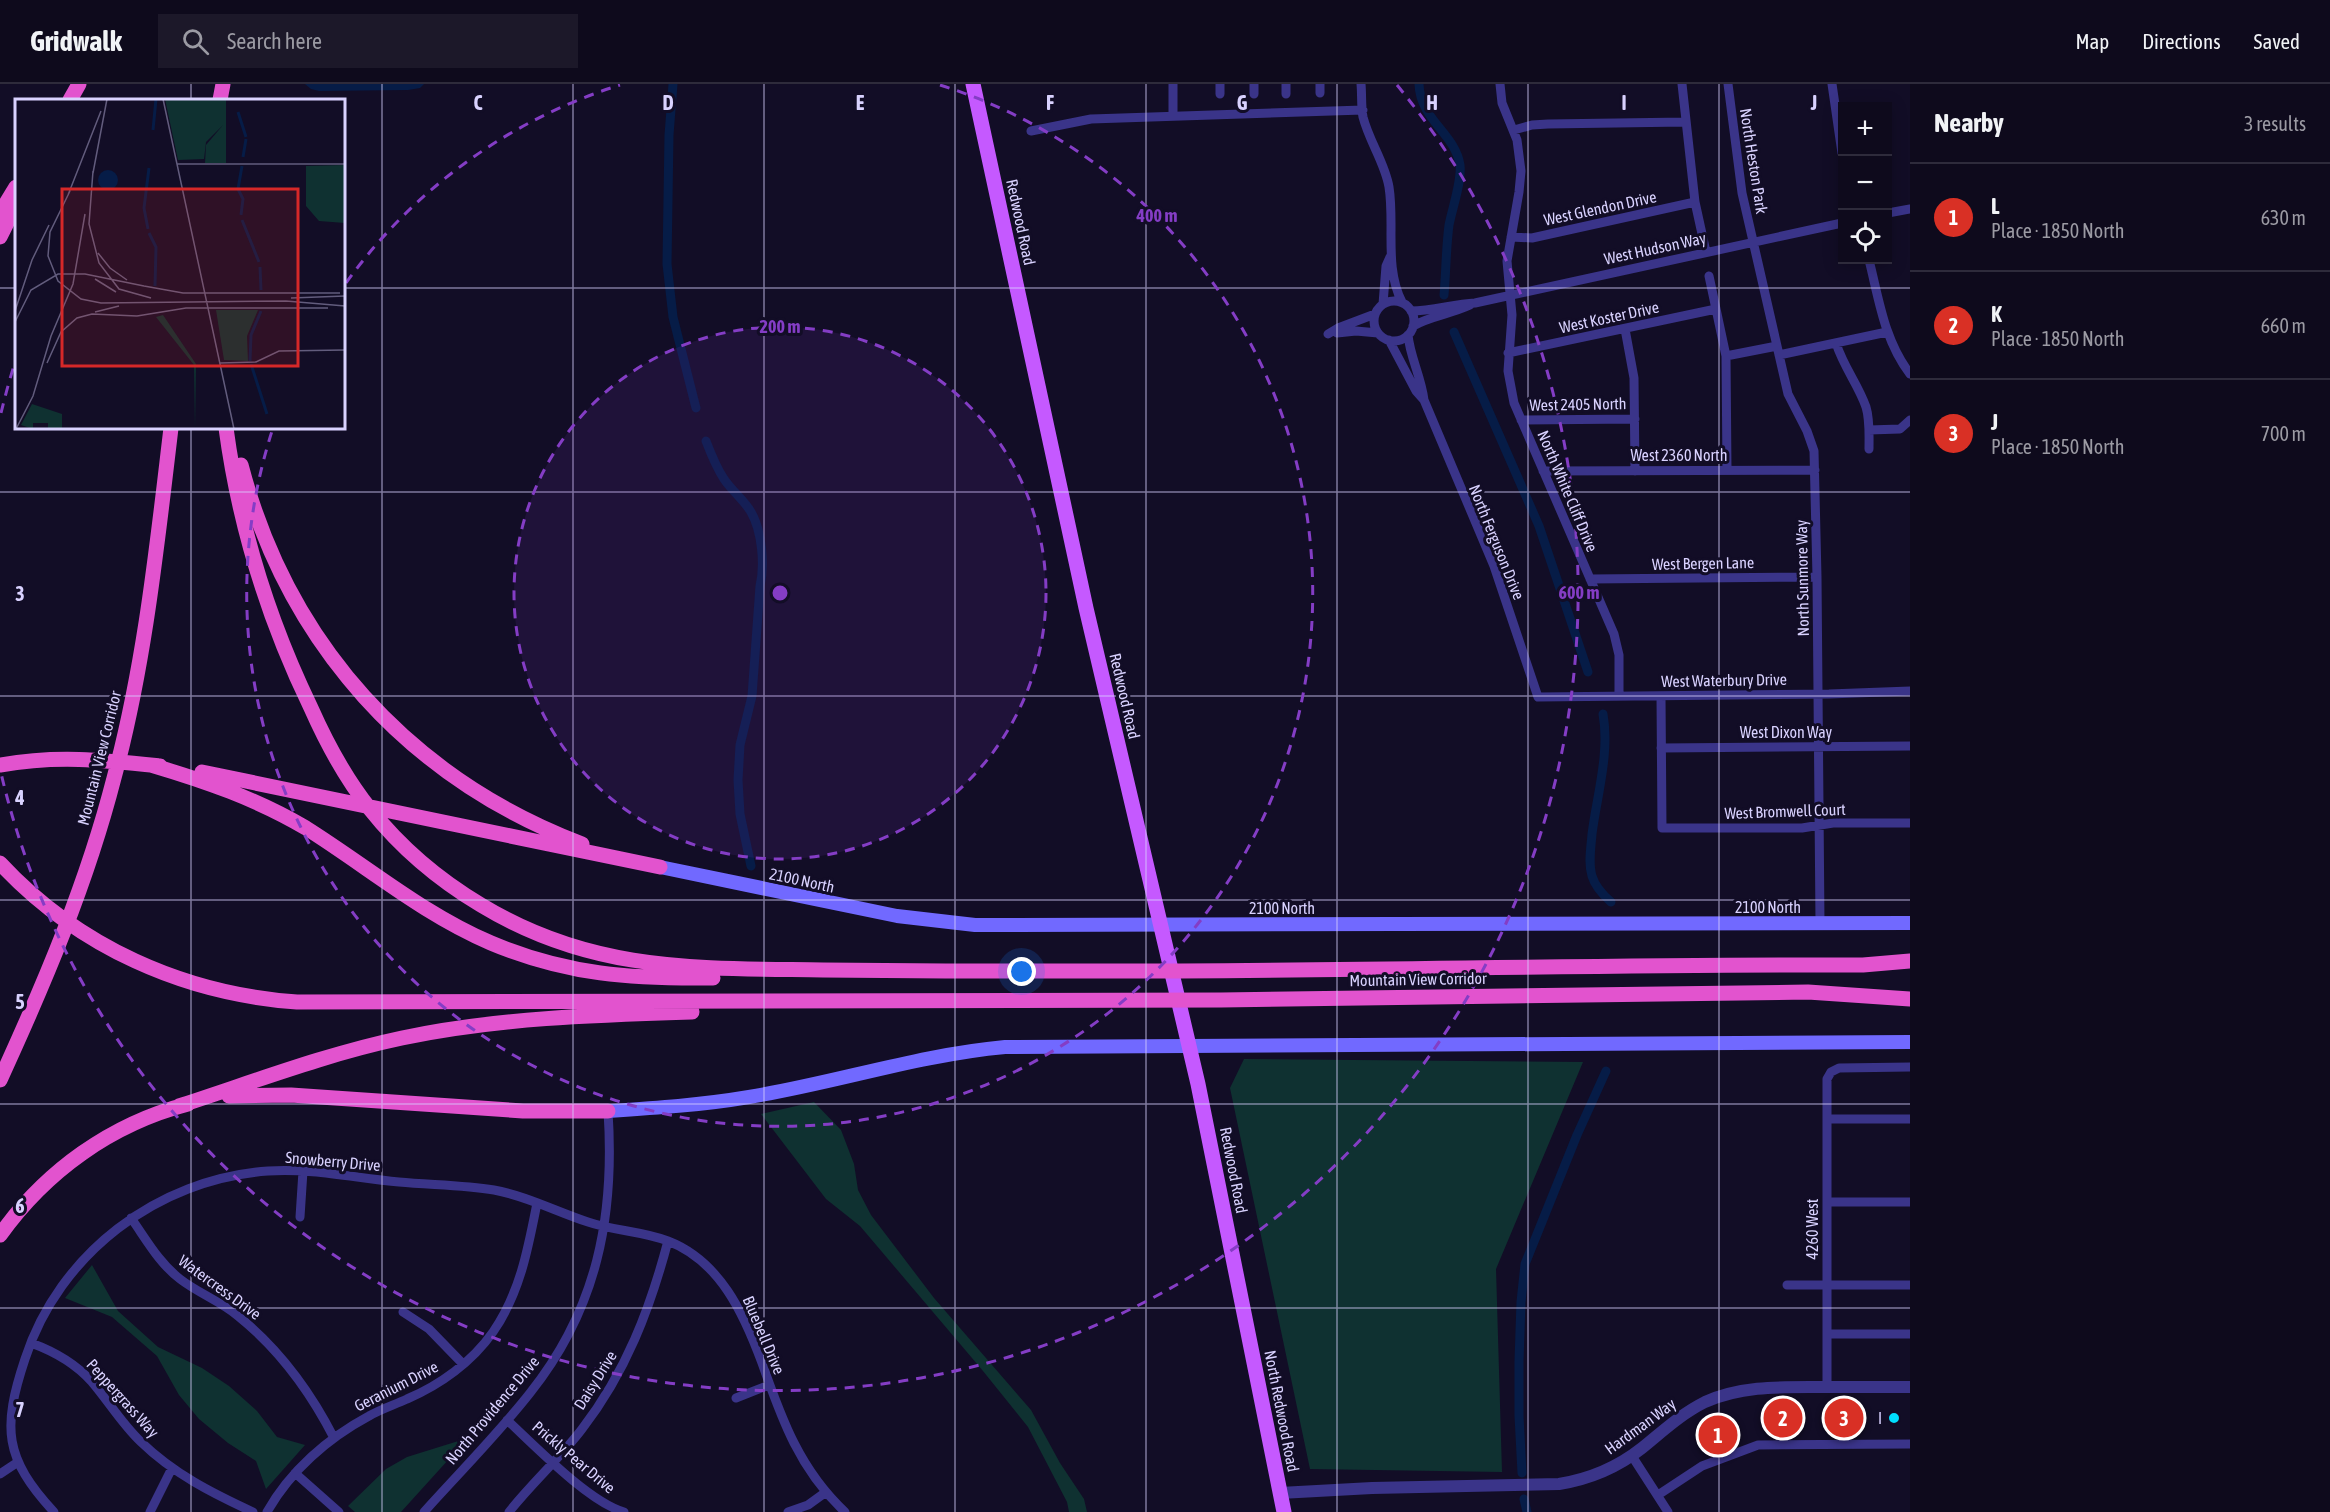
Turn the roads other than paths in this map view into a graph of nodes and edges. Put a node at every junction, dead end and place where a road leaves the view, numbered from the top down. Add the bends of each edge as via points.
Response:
1 (79, 84) edge
2 (223, 84) edge
3 (232, 84) edge
4 (973, 84) edge
5 (1173, 84) edge
6 (1220, 84) edge
7 (1361, 84) edge
8 (1500, 84) edge
9 (1682, 84) edge
10 (1728, 84) edge
11 (1832, 84) edge
12 (1220, 94) dead end
13 (71, 99) edge
14 (220, 99) edge
15 (230, 99) edge
16 (1363, 110) junction
17 (1173, 115) junction
18 (1685, 122) junction
19 (1838, 125) edge
20 (1031, 130) dead end
21 (1514, 130) junction
22 (15, 188) edge
23 (1695, 202) junction
24 (15, 207) edge
25 (1910, 208) edge
26 (1892, 212) edge
27 (0, 213) edge
28 (1838, 224) edge
29 (0, 237) edge
30 (1511, 237) junction
31 (1753, 242) junction
32 (1706, 252) junction
33 (1390, 257) junction
34 (1870, 264) edge
35 (1709, 276) dead end
36 (1511, 295) junction
37 (1401, 302) junction
38 (1475, 303) junction
39 (1383, 304) junction
40 (1716, 309) junction
41 (1411, 311) junction
42 (1375, 314) junction
43 (1625, 329) junction
44 (1410, 331) junction
45 (1887, 332) junction
46 (1378, 333) junction
47 (1389, 340) junction
48 (1836, 343) junction
49 (1778, 350) junction
50 (1508, 354) junction
51 (1726, 356) junction
52 (1910, 374) edge
53 (1424, 400) junction
54 (1635, 418) junction
55 (1521, 420) junction
56 (1910, 421) edge
57 (171, 429) edge
58 (226, 429) edge
59 (232, 429) edge
60 (1869, 430) junction
61 (1869, 449) dead end
62 (1727, 470) junction
63 (1815, 470) junction
64 (1543, 471) junction
65 (1635, 471) junction
66 (1817, 577) junction
67 (1590, 579) junction
68 (1910, 691) edge
69 (1818, 694) junction
70 (1619, 696) junction
71 (1661, 696) junction
72 (1538, 697) joint
73 (1910, 746) edge
74 (1818, 747) junction
75 (1661, 748) junction
76 (144, 764) junction
77 (0, 765) edge
78 (1910, 823) edge
79 (1819, 826) junction
80 (0, 863) edge
81 (660, 867) junction
82 (1820, 923) junction
83 (1910, 923) edge
84 (1161, 925) junction
85 (1910, 961) edge
86 (956, 971) junction
87 (1910, 999) edge
88 (926, 1002) junction
89 (1910, 1042) edge
90 (1189, 1046) junction
91 (1910, 1067) edge
92 (0, 1080) edge
93 (179, 1106) junction
94 (608, 1111) junction
95 (1827, 1119) junction
96 (1910, 1119) edge
97 (303, 1171) junction
98 (1827, 1202) junction
99 (1910, 1202) edge
100 (537, 1203) junction
101 (300, 1217) dead end
102 (131, 1218) junction
103 (605, 1227) junction
104 (0, 1235) edge
105 (668, 1241) junction
106 (1787, 1285) dead end
107 (1827, 1285) junction
108 (1910, 1285) edge
109 (403, 1312) dead end
110 (1244, 1316) joint
111 (1827, 1334) junction
112 (1910, 1334) edge
113 (31, 1343) junction
114 (463, 1364) junction
115 (769, 1385) junction
116 (1827, 1387) junction
117 (1910, 1387) edge
118 (736, 1398) dead end
119 (507, 1420) junction
120 (334, 1438) junction
121 (1910, 1444) edge
122 (1632, 1455) junction
123 (18, 1462) junction
124 (554, 1462) junction
125 (172, 1468) junction
126 (295, 1473) junction
127 (0, 1474) edge
128 (826, 1492) junction
129 (1280, 1493) junction
130 (1658, 1496) junction
131 (54, 1512) edge
132 (150, 1512) edge
133 (253, 1512) edge
134 (267, 1512) edge
135 (339, 1512) edge
136 (424, 1512) edge
137 (509, 1512) edge
138 (624, 1512) edge
139 (788, 1512) edge
140 (845, 1512) edge
141 (1284, 1512) edge
142 (1668, 1512) edge

1 - 13 highway
2 - 14 highway
3 - 15 highway
4 - 84 main road, Redwood Road via 1086,608
5 - 17 street
6 - 12 street
7 - 16 street
8 - 21 street, North White Cliff Drive via 1502,103
9 - 18 street
10 - 31 street, North Heston Park via 1735,149
11 - 19 street
16 - 17 street
16 - 33 street via 1388,184 1392,214
17 - 20 street via 1091,119
18 - 21 street via 1548,124
18 - 23 street
21 - 30 street, North White Cliff Drive via 1520,182
22 - 27 highway
23 - 30 street, West Glendon Drive via 1532,238
23 - 32 street
24 - 29 highway
25 - 26 street
28 - 31 street, West Hudson Way
30 - 36 street, North White Cliff Drive via 1507,261
31 - 32 street, West Hudson Way
31 - 49 street, North Sunmore Way
32 - 36 street, West Hudson Way
33 - 37 street via 1394,286
33 - 39 street
34 - 45 street
35 - 40 street
36 - 38 street, West Hudson Way
36 - 50 street, North White Cliff Drive
37 - 39 street
37 - 41 street
38 - 41 street, West Hudson Way
38 - 44 street, West Hudson Way via 1422,321
39 - 42 street
40 - 43 street, West Koster Drive
40 - 51 street
41 - 44 street
42 - 46 street
42 - 46 street via 1328,334
43 - 50 street, West Koster Drive
43 - 54 street via 1633,366
44 - 47 street via 1402,339
44 - 53 street, North Ferguson Drive via 1409,346
45 - 48 street
45 - 52 street
46 - 47 street
47 - 53 street, North Ferguson Drive
48 - 49 street
48 - 60 street via 1846,371 1866,406
49 - 51 street
49 - 63 street, North Sunmore Way via 1791,403 1811,441
50 - 55 street, North White Cliff Drive via 1510,388
51 - 62 street
53 - 72 street, North Ferguson Drive via 1494,566
54 - 55 street, West 2405 North
54 - 65 street
55 - 64 street, North White Cliff Drive
56 - 60 street via 1900,429
57 - 92 highway, Mountain View Corridor via 146,627 114,778 66,929
58 - 86 highway via 256,568 286,654 315,718 372,812 398,841 445,881 500,916 543,937 634,962 709,969
59 - 81 highway via 253,507 286,583 326,650 378,712 439,766 503,807 580,843
60 - 61 street
62 - 63 street, West 2360 North
62 - 65 street, West 2360 North
63 - 66 street, North Sunmore Way
64 - 65 street, West 2360 North
64 - 67 street, North White Cliff Drive
66 - 67 street, West Bergen Lane
66 - 69 street, North Sunmore Way
67 - 70 street, North White Cliff Drive via 1617,641
68 - 69 street, West Waterbury Drive
69 - 71 street, West Waterbury Drive
69 - 74 street, North Sunmore Way
70 - 71 street, West Waterbury Drive
70 - 72 street, West Waterbury Drive
71 - 75 street
73 - 74 street, West Dixon Way
74 - 75 street, West Dixon Way
74 - 79 street, North Sunmore Way
75 - 79 street, West Bromwell Court via 1662,828
76 - 77 highway via 85,759
76 - 81 highway via 210,774
76 - 86 highway via 225,789 267,807 448,922 507,949 560,966 651,979
78 - 79 street, West Bromwell Court
79 - 82 street, North Sunmore Way
80 - 88 highway via 41,902 131,960 177,980 276,1001
81 - 84 main road, 2100 North via 938,922 1003,927
82 - 83 main road, 2100 North
82 - 84 main road, 2100 North
84 - 90 main road, Redwood Road
85 - 86 highway, Mountain View Corridor via 1863,965
87 - 88 highway, Mountain View Corridor via 1808,992
88 - 93 highway via 593,1015 466,1026 349,1051
89 - 90 main road
90 - 94 main road via 984,1049 749,1097
90 - 110 main road, Redwood Road
91 - 95 street, 4260 West via 1843,1067 1831,1072 1827,1079
93 - 94 highway via 226,1096 269,1094 523,1111
93 - 104 highway via 126,1126 78,1155 35,1193
94 - 103 street, North Providence Drive via 610,1159
95 - 96 street
95 - 98 street, 4260 West
97 - 100 street, Snowberry Drive via 484,1188
97 - 101 street
97 - 102 street, Snowberry Drive via 221,1179 171,1196
98 - 99 street
98 - 107 street, 4260 West
100 - 103 street, Snowberry Drive
100 - 114 street, Geranium Drive via 515,1292 492,1332
102 - 113 street, Snowberry Drive via 92,1250 67,1278
102 - 120 street, Watercress Drive via 173,1274 226,1307 269,1344 303,1385
103 - 105 street, Bluebell Drive
103 - 119 street, North Providence Drive via 592,1276 572,1326 542,1378
105 - 115 street, Bluebell Drive via 699,1258 722,1282 745,1323
105 - 124 street, Daisy Drive via 650,1303 629,1354 596,1410
106 - 107 street
107 - 108 street
107 - 111 street, 4260 West
109 - 114 street via 429,1329
110 - 129 main road, North Redwood Road
111 - 112 street
111 - 116 street, 4260 West
113 - 123 street, Snowberry Drive via 11,1414 11,1443
113 - 125 street, Peppergrass Way via 58,1355 84,1375 128,1429
114 - 120 street, Geranium Drive via 430,1388 370,1415
115 - 118 street
115 - 128 street, Bluebell Drive via 795,1446
116 - 117 street, Hardman Way
116 - 122 street, Hardman Way via 1761,1388 1724,1395 1688,1411
119 - 124 street, Prickly Pear Drive
119 - 136 street, North Providence Drive
120 - 126 street, Geranium Drive
121 - 130 street via 1758,1445 1702,1466
122 - 129 street, Hardman Way via 1594,1476 1559,1484
122 - 130 street
123 - 127 street
123 - 131 street, Snowberry Drive
124 - 137 street, Daisy Drive
124 - 138 street, Prickly Pear Drive via 592,1496
125 - 132 street
125 - 133 street, Peppergrass Way
126 - 134 street, Geranium Drive
126 - 135 street
128 - 139 street via 808,1505
128 - 140 street, Bluebell Drive
129 - 141 main road, North Redwood Road
130 - 142 street

